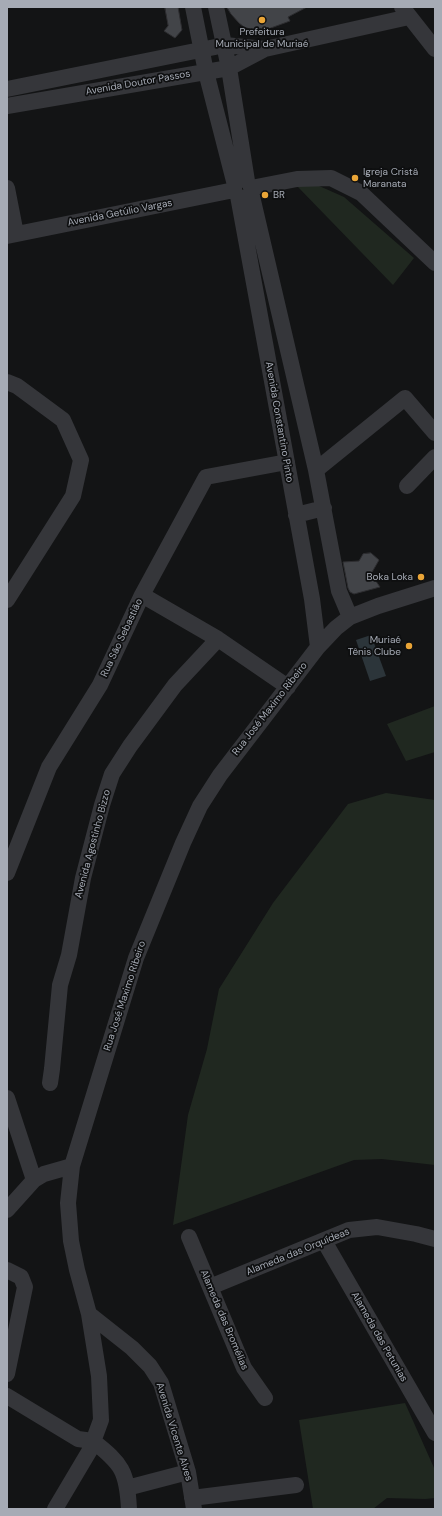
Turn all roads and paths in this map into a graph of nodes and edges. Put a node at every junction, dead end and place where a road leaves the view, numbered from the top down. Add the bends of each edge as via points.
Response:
1 (193, 7) edge
2 (216, 7) edge
3 (406, 12) edge
4 (225, 45) junction
5 (202, 49) junction
6 (265, 49) junction
7 (435, 49) edge
8 (229, 68) junction
9 (206, 72) junction
10 (7, 89) edge
11 (7, 106) edge
12 (7, 188) edge
13 (242, 189) junction
14 (248, 213) junction
15 (12, 235) edge
16 (435, 263) edge
17 (7, 382) edge
18 (435, 433) edge
19 (435, 457) edge
20 (287, 462) junction
21 (316, 470) junction
22 (407, 486) dead end
23 (324, 508) junction
24 (296, 515) junction
25 (435, 588) edge
26 (142, 595) junction
27 (7, 600) edge
28 (350, 617) junction
29 (218, 639) junction
30 (318, 647) junction
31 (288, 687) junction
32 (7, 873) edge
33 (50, 1083) dead end
34 (7, 1098) edge
35 (72, 1166) junction
36 (34, 1180) junction
37 (7, 1210) edge
38 (189, 1238) dead end
39 (324, 1240) junction
40 (435, 1240) edge
41 (7, 1270) edge
42 (210, 1287) junction
43 (89, 1314) junction
44 (7, 1374) edge
45 (7, 1396) edge
46 (265, 1398) dead end
47 (435, 1433) edge
48 (93, 1441) junction
49 (188, 1472) junction
50 (296, 1485) dead end
51 (127, 1488) junction
52 (193, 1504) edge
53 (55, 1509) edge
54 (129, 1509) edge

1 - 5 street, Avenida Constantino Pinto
2 - 4 street, Avenida Constantino Pinto
3 - 6 street, Avenida Doutor Passos
3 - 7 street
4 - 5 street, Avenida Doutor Passos
4 - 6 street, Avenida Doutor Passos
4 - 8 street, Avenida Constantino Pinto
5 - 9 street, Avenida Constantino Pinto
5 - 10 street, Avenida Doutor Passos
6 - 8 street, Avenida Doutor Passos
8 - 9 street, Avenida Doutor Passos
8 - 13 street, Avenida Constantino Pinto
9 - 11 street, Avenida Doutor Passos
9 - 13 street, Avenida Constantino Pinto
12 - 15 street
13 - 14 street, Avenida Constantino Pinto
13 - 15 street, Avenida Getúlio Vargas
13 - 16 street, Avenida Getúlio Vargas via 297,179 331,178 361,193
14 - 20 street, Avenida Constantino Pinto
14 - 21 street, Avenida Constantino Pinto
17 - 27 street via 17,386 63,420 81,460 73,496
18 - 21 street via 405,398
19 - 22 street
20 - 24 street, Avenida Constantino Pinto
20 - 26 street, Rua São Sebastião via 206,477
21 - 23 street, Avenida Constantino Pinto
23 - 24 street
23 - 28 street, Avenida Constantino Pinto via 339,591
24 - 30 street, Avenida Constantino Pinto
25 - 28 street, Rua José Maximo Ribeiro
26 - 29 street
26 - 32 street, Rua São Sebastião via 100,685 49,767
28 - 30 street, Rua José Maximo Ribeiro
29 - 31 street
29 - 33 street, Avenida Agostinho Bizzo via 175,685 112,774 83,878 69,955 60,985
30 - 31 street, Rua José Maximo Ribeiro
31 - 35 street, Rua José Maximo Ribeiro via 220,775 200,806 183,843 136,958
34 - 36 street
35 - 36 street via 44,1174
35 - 43 street, Rua José Maximo Ribeiro via 68,1203 71,1242
36 - 37 street
38 - 42 street, Alameda das Bromélias
39 - 40 street, Alameda das Orquídeas via 348,1230 377,1227
39 - 42 street, Alameda das Orquídeas
39 - 47 street, Alameda das Petunias
41 - 44 street via 21,1277 25,1287
42 - 46 street, Alameda das Bromélias via 244,1368
43 - 48 street, Rua José Maximo Ribeiro via 99,1376 101,1420
43 - 49 street, Avenida Vicente Alves via 132,1348 150,1366 161,1383
45 - 48 street via 78,1439
48 - 51 street via 119,1465
48 - 53 street, Rua José Maximo Ribeiro
49 - 51 street
49 - 52 street, Avenida Vicente Alves
50 - 52 street
51 - 54 street

